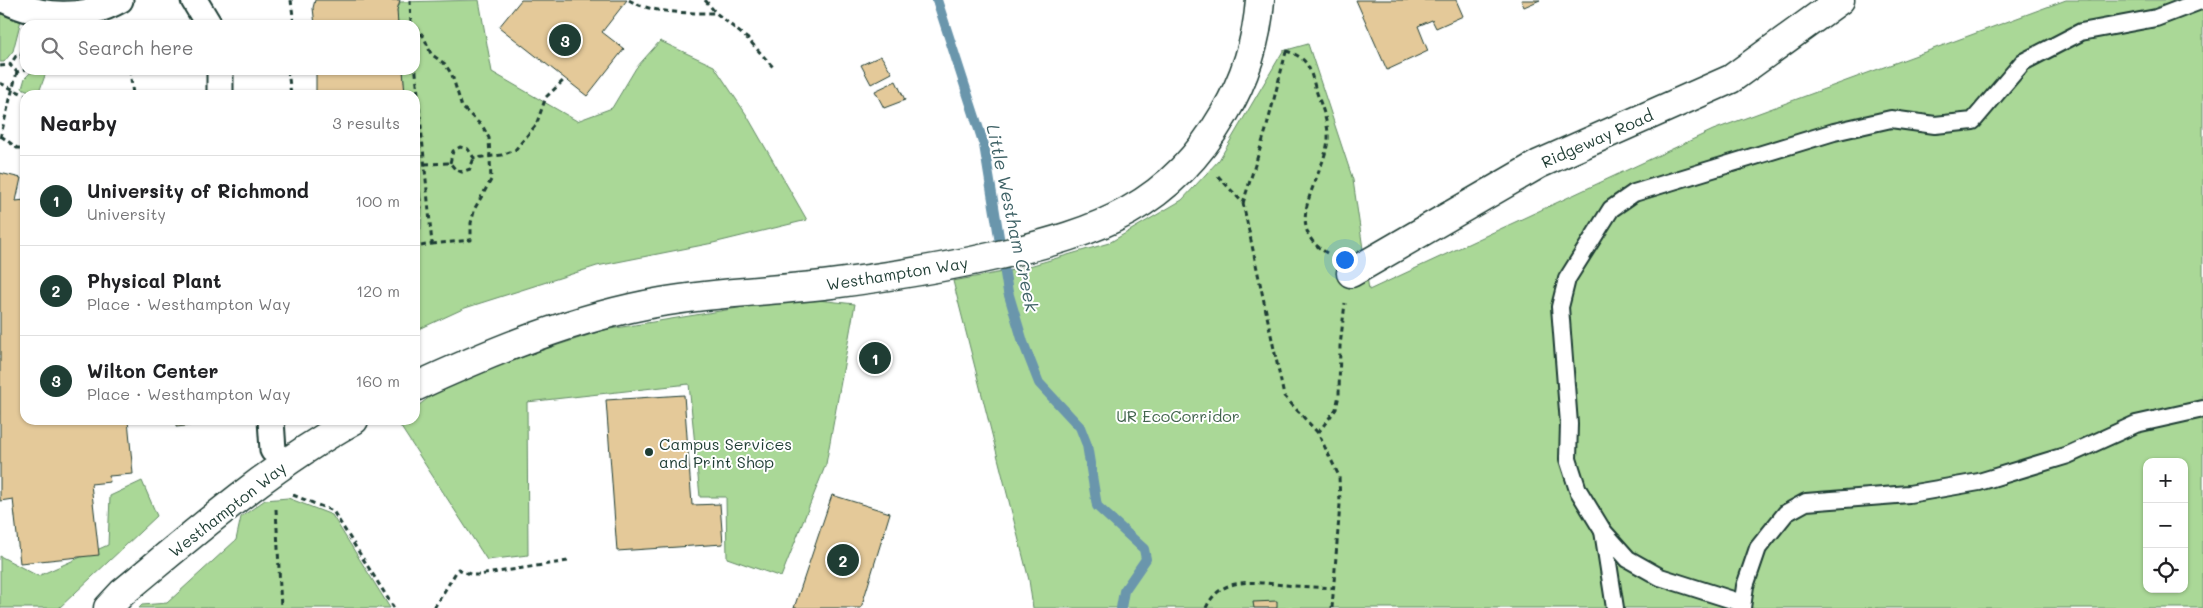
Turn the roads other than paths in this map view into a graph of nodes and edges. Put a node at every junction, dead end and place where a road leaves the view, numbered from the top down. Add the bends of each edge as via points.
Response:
1 (5, 0) edge
2 (120, 0) edge
3 (194, 0) edge
4 (1260, 0) edge
5 (1840, 0) edge
6 (2203, 0) edge
7 (206, 20) edge
8 (220, 75) edge
9 (220, 90) edge
10 (1351, 273) road end
11 (420, 385) edge
12 (2203, 409) edge
13 (271, 425) edge
14 (346, 425) edge
15 (273, 450) dead end
16 (1602, 531) junction
17 (1742, 606) edge
18 (108, 608) edge
19 (1615, 608) edge

1 - 2 street via 20,8 58,14 102,9
3 - 7 street
4 - 11 street, Westhampton Way via 1254,40 1244,74 1213,133 1182,171 1129,211 1103,225 1033,247 923,272 703,295 622,310 505,347
5 - 10 street, Ridgeway Road via 1731,79 1539,164
6 - 16 lane via 2156,18 2081,32 2023,62 1972,121 1935,125 1891,119 1834,132 1634,193 1611,209 1567,279 1560,307 1569,424 1568,459 1578,490
8 - 9 street
12 - 17 lane via 2136,424 2068,455 1979,482 1909,494 1806,502 1786,512 1758,548
13 - 15 street
14 - 18 street, Westhampton Way via 242,493
16 - 17 lane via 1628,558 1660,577
16 - 19 lane

